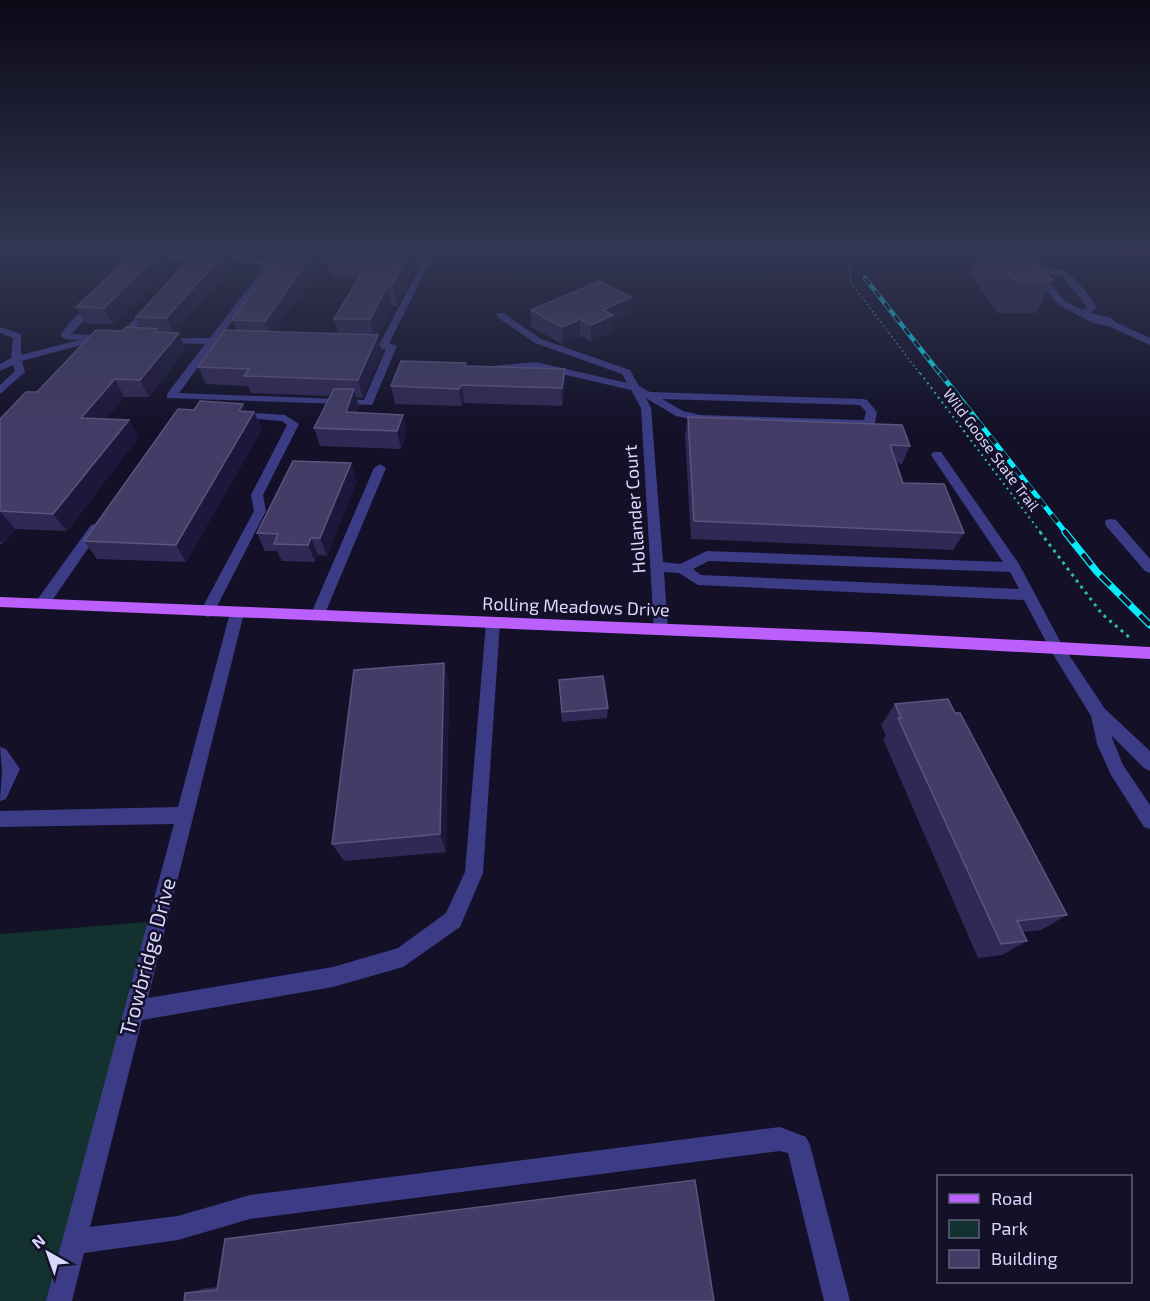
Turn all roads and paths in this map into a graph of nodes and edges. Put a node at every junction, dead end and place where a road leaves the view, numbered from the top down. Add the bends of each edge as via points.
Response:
1 (90, 309) edge
2 (149, 309) edge
3 (237, 309) edge
4 (402, 309) edge
5 (870, 309) edge
6 (1073, 309) edge
7 (1089, 309) edge
8 (1083, 314) junction
9 (500, 315) dead end
10 (0, 330) edge
11 (99, 338) junction
12 (120, 339) junction
13 (131, 339) edge
14 (154, 340) edge
15 (212, 341) junction
16 (246, 342) edge
17 (1150, 342) edge
18 (349, 345) edge
19 (383, 346) junction
20 (83, 354) edge
21 (16, 359) junction
22 (0, 368) edge
23 (485, 370) edge
24 (636, 388) junction
25 (0, 391) edge
26 (650, 395) junction
27 (227, 414) edge
28 (937, 454) dead end
29 (380, 468) dead end
30 (106, 514) edge
31 (1111, 523) dead end
32 (657, 566) junction
33 (1014, 567) junction
34 (1150, 568) edge
35 (682, 569) junction
36 (1028, 596) junction
37 (0, 602) edge
38 (42, 604) junction
39 (207, 612) junction
40 (237, 613) junction
41 (317, 616) junction
42 (493, 623) junction
43 (661, 630) junction
44 (1056, 647) junction
45 (1148, 653) edge
46 (1099, 714) junction
47 (0, 753) edge
48 (1150, 763) edge
49 (0, 793) edge
50 (185, 815) junction
51 (0, 819) edge
52 (1150, 821) edge
53 (134, 1011) junction
54 (74, 1242) junction
55 (59, 1301) edge
56 (837, 1301) edge

1 - 11 street via 65,336
2 - 12 street
3 - 15 street
4 - 19 street
5 - 45 path, Wild Goose State Trail via 1102,614
6 - 8 street
7 - 8 street
8 - 17 street via 1108,320
9 - 24 street via 538,341 626,372
10 - 21 street via 18,336
11 - 12 street
11 - 20 street
11 - 21 street
12 - 13 street
14 - 15 street
15 - 16 street
15 - 19 street via 171,396 368,403 392,346
18 - 19 street
21 - 22 street
21 - 25 street via 20,372
23 - 24 street via 536,365
24 - 26 street
24 - 32 street, Hollander Court via 646,408
26 - 26 street via 680,414 699,418 869,423 872,412 863,402
27 - 39 street via 285,418 293,424 257,495 260,511
28 - 33 street
29 - 41 street
30 - 38 street
31 - 34 street
32 - 35 street
32 - 43 street, Hollander Court
33 - 35 street via 706,556
33 - 36 street
35 - 36 street via 698,580
36 - 44 street
37 - 38 main road, Rolling Meadows Drive
38 - 39 main road, Rolling Meadows Drive
39 - 40 main road, Rolling Meadows Drive
40 - 41 main road, Rolling Meadows Drive
40 - 50 street, Trowbridge Drive
41 - 42 main road, Rolling Meadows Drive
42 - 43 main road, Rolling Meadows Drive
42 - 53 street via 474,873 453,920 403,957 333,977
43 - 44 main road, Rolling Meadows Drive
44 - 45 main road, Rolling Meadows Drive
44 - 46 street
46 - 48 street
46 - 52 street via 1105,744 1117,770
47 - 49 street via 11,770
50 - 51 street
50 - 53 street, Trowbridge Drive
53 - 54 street, Trowbridge Drive
54 - 55 street, Trowbridge Drive
54 - 56 street via 178,1227 250,1207 780,1139 798,1145

